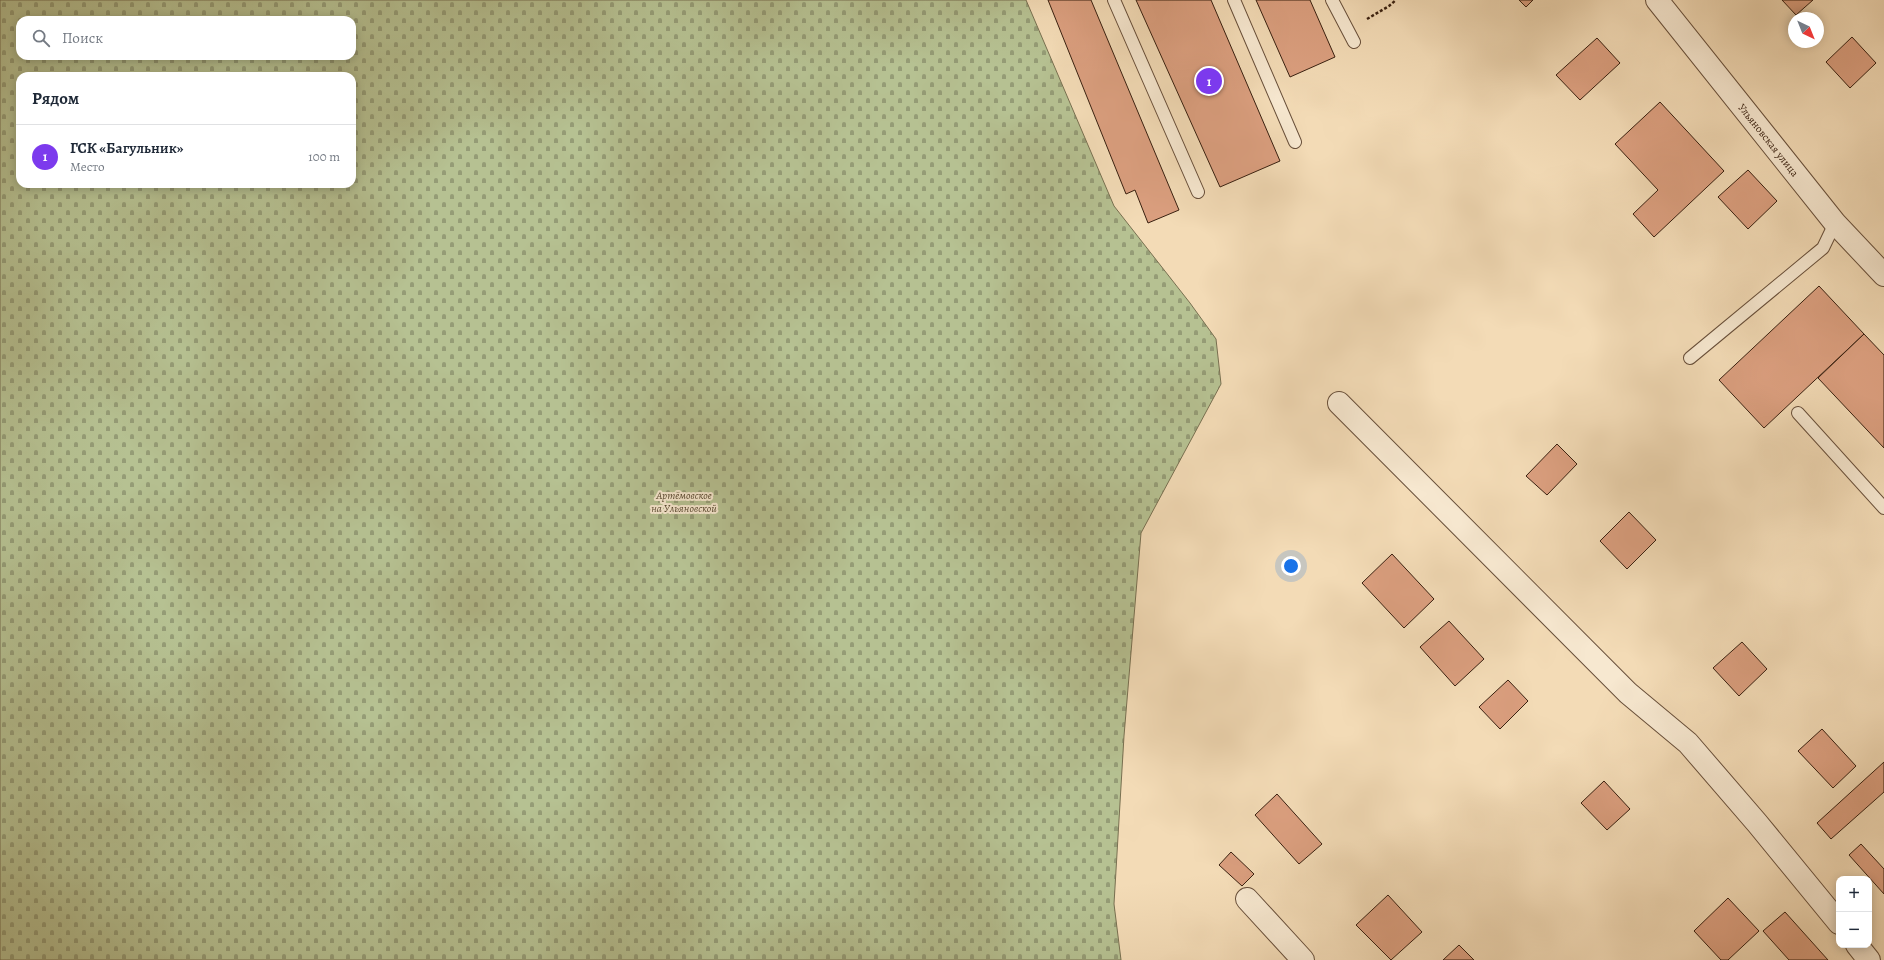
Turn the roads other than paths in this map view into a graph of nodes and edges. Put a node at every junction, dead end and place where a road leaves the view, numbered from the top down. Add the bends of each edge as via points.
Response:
1 (1114, 0) edge
2 (1234, 0) edge
3 (1332, 0) edge
4 (1657, 0) edge
5 (1354, 42) dead end
6 (1295, 142) dead end
7 (1198, 192) dead end
8 (1835, 223) junction
9 (1884, 275) edge
10 (1690, 358) dead end
11 (1339, 403) dead end
12 (1798, 413) dead end
13 (1884, 508) edge
14 (1247, 899) dead end
15 (1836, 919) edge
16 (1860, 948) edge
17 (1303, 960) edge
18 (1870, 960) edge

1 - 7 lane
2 - 6 lane
3 - 5 lane
4 - 8 street, Ульяновская улица
8 - 9 street, Ульяновская улица
8 - 10 lane via 1823,248
11 - 15 street via 1628,693 1688,743
12 - 13 lane
14 - 17 street
16 - 18 street

